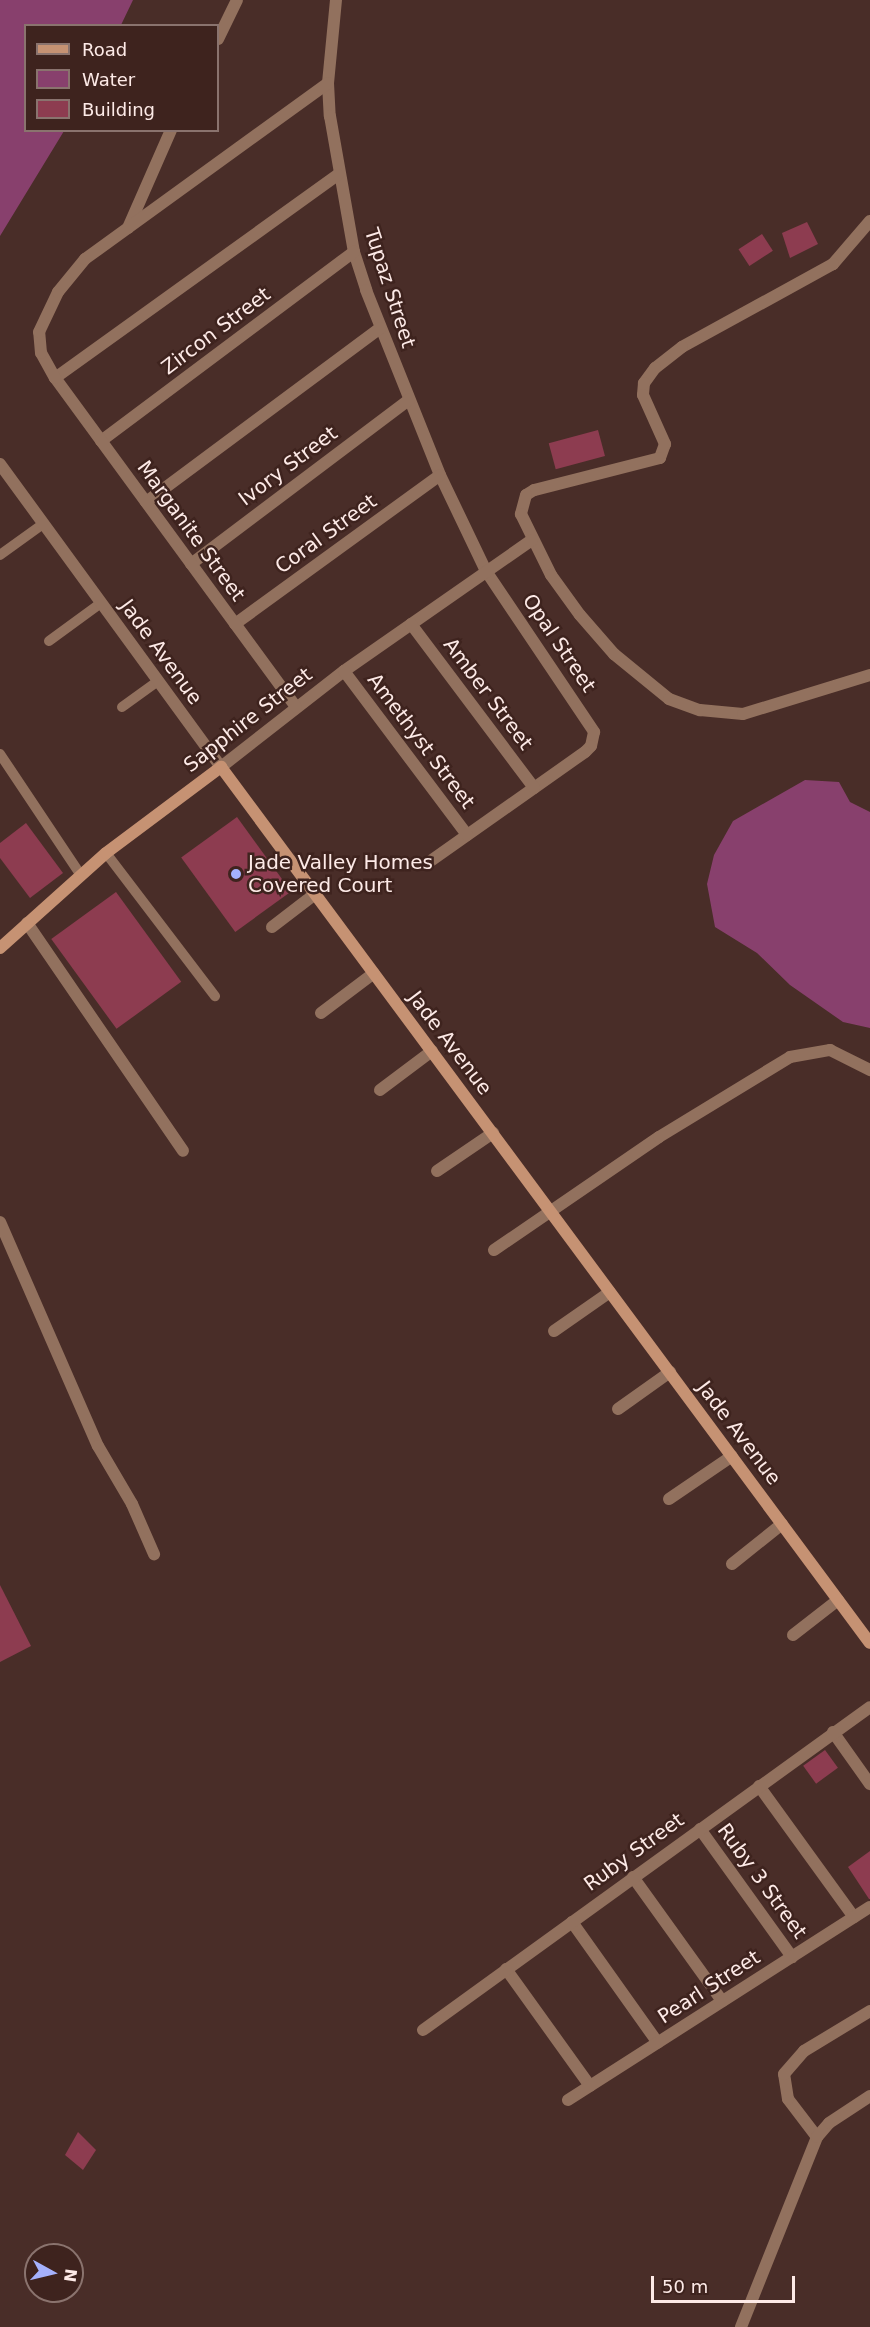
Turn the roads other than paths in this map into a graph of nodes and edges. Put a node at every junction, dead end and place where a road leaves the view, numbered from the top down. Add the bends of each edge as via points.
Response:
1 (237, 0) edge
2 (336, 0) edge
3 (219, 37) edge
4 (328, 83) junction
5 (170, 132) edge
6 (338, 176) junction
7 (870, 221) edge
8 (128, 228) junction
9 (354, 252) junction
10 (380, 328) junction
11 (55, 378) junction
12 (409, 400) junction
13 (101, 441) junction
14 (0, 464) edge
15 (440, 475) junction
16 (146, 502) junction
17 (43, 524) junction
18 (532, 540) junction
19 (0, 555) edge
20 (191, 564) junction
21 (486, 571) junction
22 (101, 603) junction
23 (235, 624) junction
24 (411, 624) junction
25 (49, 641) dead end
26 (344, 671) junction
27 (870, 675) edge
28 (158, 681) junction
29 (122, 707) dead end
30 (296, 707) junction
31 (0, 754) edge
32 (221, 767) junction
33 (534, 788) junction
34 (467, 835) junction
35 (106, 853) junction
36 (429, 862) dead end
37 (80, 874) junction
38 (315, 894) junction
39 (27, 923) junction
40 (272, 927) dead end
41 (0, 948) edge
42 (374, 974) junction
43 (215, 996) dead end
44 (321, 1013) dead end
45 (432, 1051) junction
46 (870, 1070) edge
47 (380, 1090) dead end
48 (493, 1133) junction
49 (183, 1151) dead end
50 (437, 1171) dead end
51 (550, 1210) junction
52 (0, 1222) edge
53 (494, 1250) dead end
54 (610, 1292) junction
55 (554, 1331) dead end
56 (670, 1372) junction
57 (618, 1409) dead end
58 (732, 1456) junction
59 (669, 1499) dead end
60 (782, 1524) junction
61 (154, 1554) dead end
62 (732, 1564) dead end
63 (838, 1600) junction
64 (793, 1635) dead end
65 (870, 1643) edge
66 (870, 1707) edge
67 (833, 1732) junction
68 (870, 1784) edge
69 (759, 1786) junction
70 (700, 1828) junction
71 (633, 1877) junction
72 (870, 1907) edge
73 (854, 1917) junction
74 (572, 1922) junction
75 (792, 1957) junction
76 (506, 1969) junction
77 (722, 2001) junction
78 (870, 2011) edge
79 (423, 2030) dead end
80 (658, 2043) junction
81 (590, 2086) junction
82 (870, 2096) edge
83 (568, 2100) dead end
84 (817, 2137) junction
85 (741, 2327) edge

1 - 3 street
2 - 4 street, Tupaz Street
4 - 6 street, Tupaz Street
4 - 8 street, Marganite Street
5 - 8 street
6 - 9 street, Tupaz Street
6 - 11 street
7 - 18 street via 833,264 682,347 655,368 644,383 643,395 665,444 660,458 526,495 521,514
8 - 11 street, Marganite Street via 85,260 43,319 41,353
9 - 10 street, Tupaz Street
9 - 13 street, Zircon Street
10 - 12 street, Tupaz Street
10 - 16 street
11 - 13 street, Marganite Street
12 - 15 street, Tupaz Street
12 - 20 street, Ivory Street
13 - 16 street, Marganite Street
14 - 17 street, Jade Avenue
15 - 21 street, Tupaz Street
15 - 23 street, Coral Street
16 - 20 street, Marganite Street
17 - 19 lane
17 - 22 street, Jade Avenue
18 - 21 street, Sapphire Street
18 - 27 street via 579,615 614,654 669,699 700,711 743,714
20 - 23 street, Marganite Street
21 - 24 street, Sapphire Street
21 - 33 street, Opal Street via 591,724 593,739 585,752
22 - 25 lane
22 - 28 street, Jade Avenue
23 - 30 street, Marganite Street
24 - 26 street, Sapphire Street
24 - 33 street, Amber Street
26 - 30 street, Sapphire Street
26 - 34 street, Amethyst Street
28 - 29 lane
28 - 32 street, Jade Avenue
30 - 32 street, Sapphire Street
31 - 37 lane
32 - 35 street, Sapphire Street
32 - 38 street, Jade Avenue
33 - 34 street
34 - 36 street
35 - 37 street, Sapphire Street
35 - 43 lane
37 - 39 street, Sapphire Street
38 - 40 street
38 - 42 street, Jade Avenue
39 - 41 street, Sapphire Street
39 - 49 street
42 - 44 street
42 - 45 street, Jade Avenue
45 - 47 street
45 - 48 street, Jade Avenue
46 - 51 street via 830,1050 818,1049 790,1057 708,1104
48 - 50 street
48 - 51 street, Jade Avenue
51 - 53 street
51 - 54 street, Jade Avenue
52 - 61 street via 98,1446 132,1504
54 - 55 street
54 - 56 street, Jade Avenue
56 - 57 street
56 - 58 street, Jade Avenue
58 - 59 street
58 - 60 street, Jade Avenue
60 - 62 street
60 - 63 street, Jade Avenue
63 - 64 street
63 - 65 street, Jade Avenue
66 - 67 street, Ruby Street
67 - 68 street
67 - 69 street, Ruby Street
69 - 70 street, Ruby Street
69 - 73 street
70 - 71 street, Ruby Street
70 - 75 street, Ruby 3 Street
71 - 74 street, Ruby Street
71 - 77 street
72 - 73 street, Pearl Street
73 - 75 street, Pearl Street
74 - 76 street, Ruby Street
74 - 80 street
75 - 77 street, Pearl Street
76 - 79 street, Ruby Street
76 - 81 street
77 - 80 street, Pearl Street
78 - 84 street via 804,2051 784,2074 788,2099
80 - 81 street, Pearl Street
81 - 83 street, Pearl Street
82 - 84 street via 830,2123
84 - 85 street

